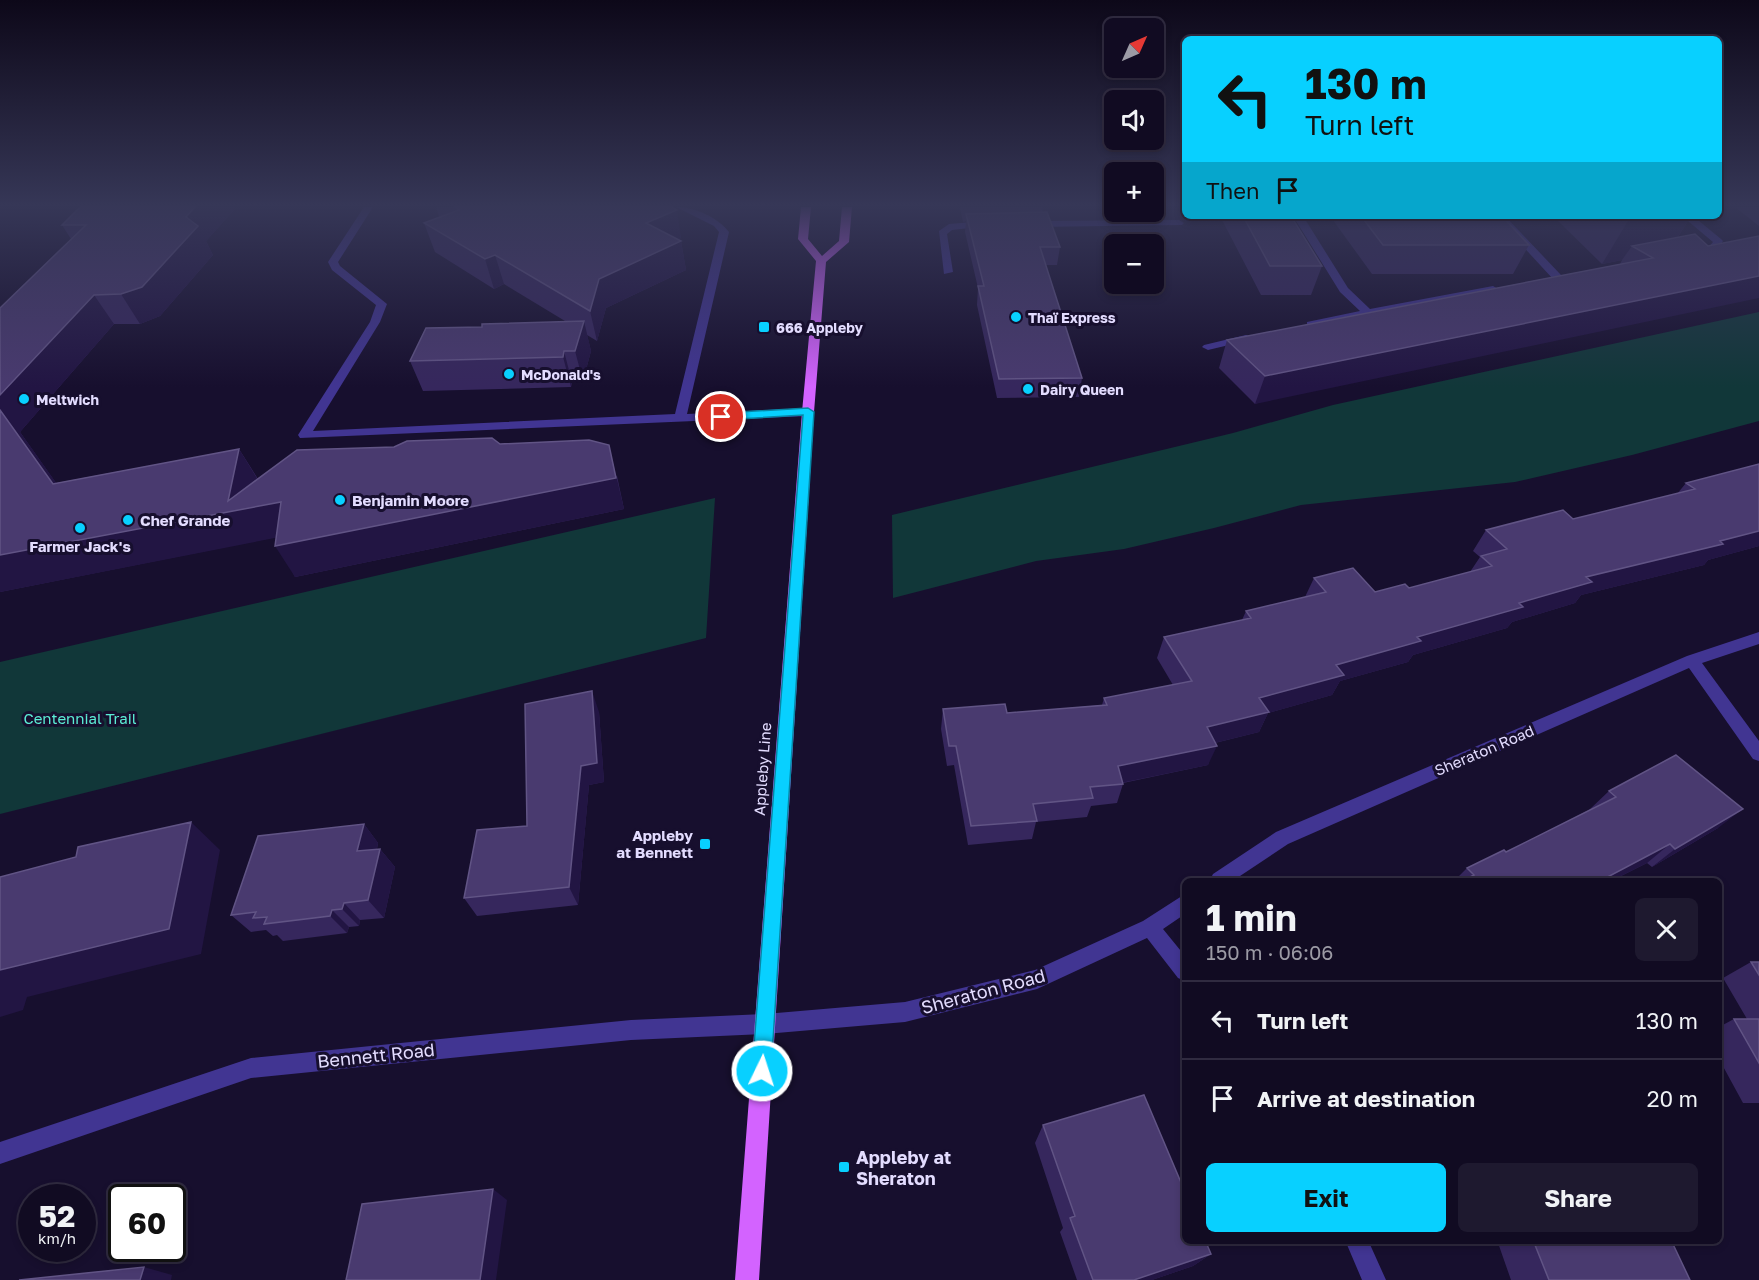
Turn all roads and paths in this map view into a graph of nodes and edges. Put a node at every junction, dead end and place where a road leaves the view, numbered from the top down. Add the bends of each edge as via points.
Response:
1 (335, 267) edge
2 (716, 267) edge
3 (821, 267) edge
4 (947, 267) edge
5 (1330, 267) edge
6 (1547, 267) edge
7 (948, 272) dead end
8 (1557, 277) edge
9 (1501, 287) edge
10 (1367, 312) junction
11 (1299, 327) edge
12 (1254, 337) edge
13 (1208, 347) dead end
14 (808, 412) junction
15 (680, 419) junction
16 (1759, 639) edge
17 (1692, 660) junction
18 (1759, 753) edge
19 (1221, 878) edge
20 (1182, 905) edge
21 (1150, 927) junction
22 (1182, 967) edge
23 (765, 1024) junction
24 (0, 1153) edge
25 (1358, 1244) edge
26 (747, 1280) edge
27 (1374, 1280) edge

1 - 15 street via 382,304 375,322 304,435
2 - 15 street
3 - 14 main road, Appleby Line
4 - 7 street
5 - 10 street via 1344,290
6 - 8 street
9 - 10 street
10 - 11 street
12 - 13 street
14 - 15 street
14 - 23 main road, Appleby Line
16 - 17 street, Sheraton Road
17 - 18 street
17 - 19 street, Sheraton Road via 1282,838
20 - 21 street, Sheraton Road
21 - 22 street
21 - 23 street, Sheraton Road via 1037,979 905,1012
23 - 24 street, Bennett Road via 631,1030 251,1068
23 - 26 main road, Appleby Line
25 - 27 street

